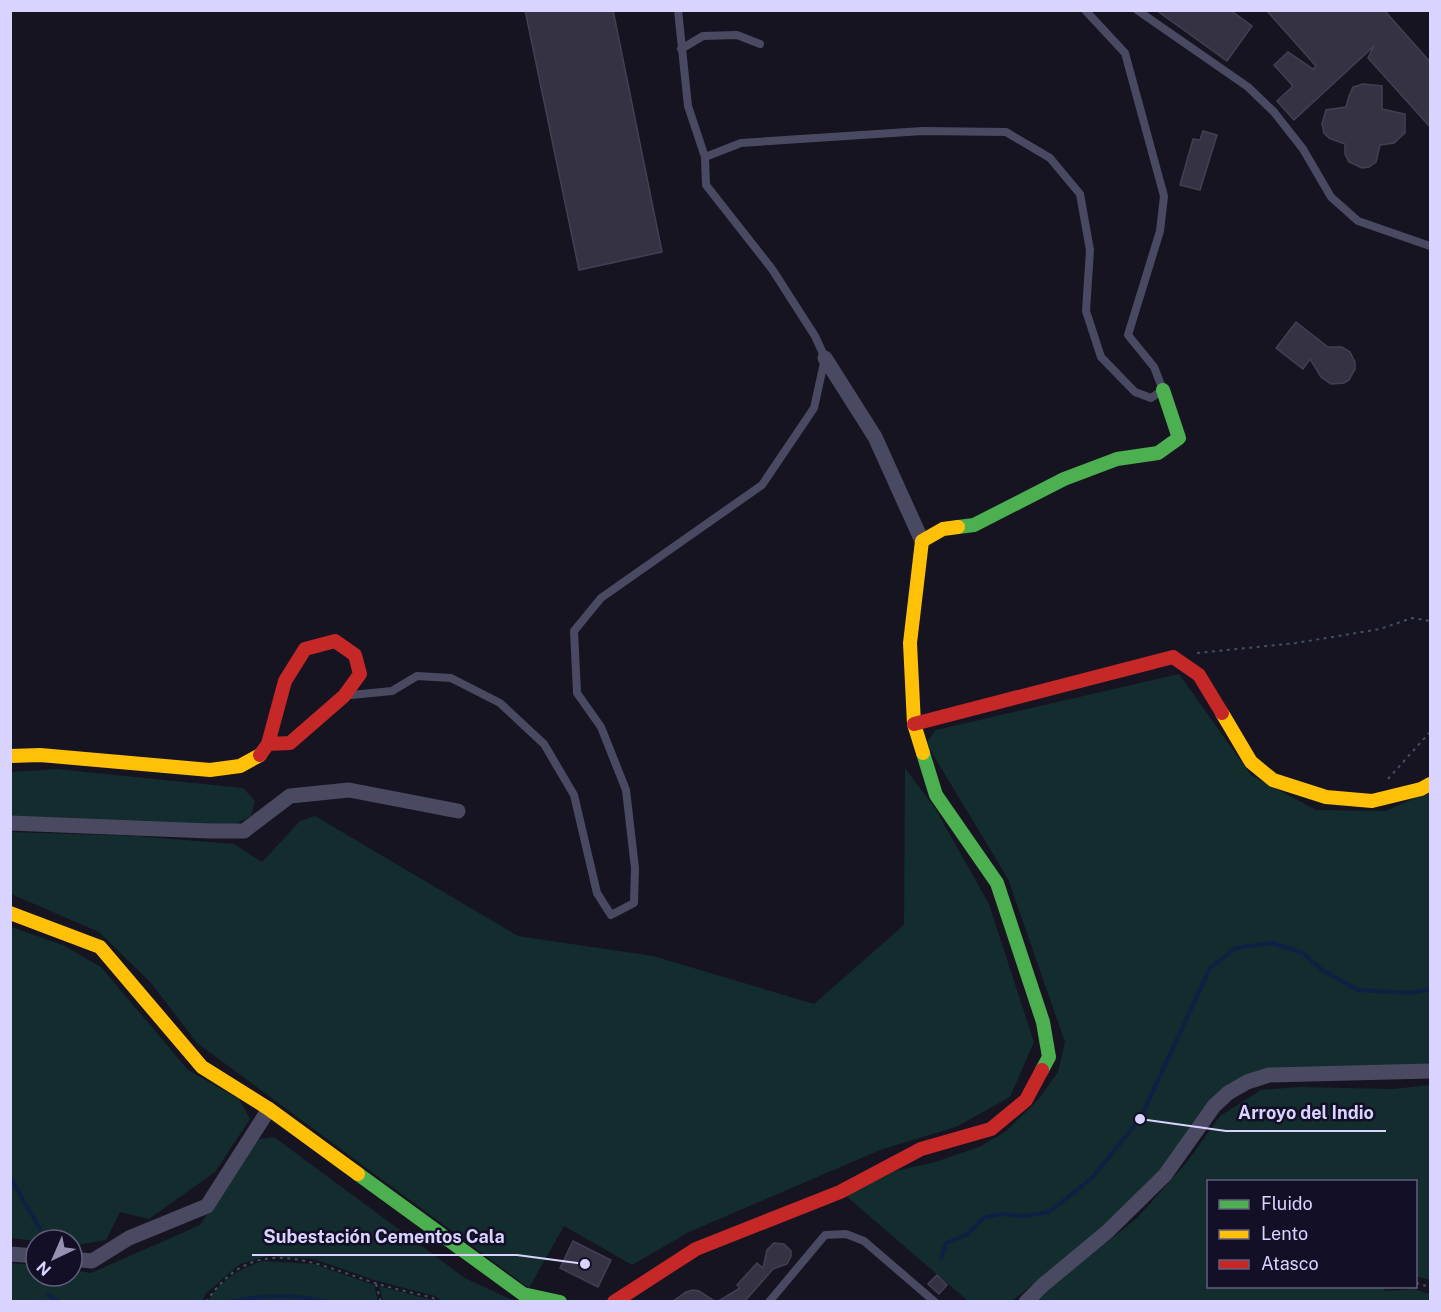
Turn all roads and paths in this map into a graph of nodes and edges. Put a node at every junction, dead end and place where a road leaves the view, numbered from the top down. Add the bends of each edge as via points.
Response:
1 (678, 10) edge
2 (1085, 10) edge
3 (1137, 10) edge
4 (760, 45) dead end
5 (681, 49) junction
6 (705, 157) junction
7 (1431, 246) edge
8 (825, 358) junction
9 (1163, 390) junction
10 (922, 542) junction
11 (1431, 621) edge
12 (1173, 657) junction
13 (344, 696) junction
14 (914, 724) junction
15 (1431, 732) edge
16 (268, 744) junction
17 (10, 756) edge
18 (1388, 779) dead end
19 (1431, 784) edge
20 (458, 811) dead end
21 (10, 823) edge
22 (10, 913) edge
23 (1431, 1071) edge
24 (269, 1109) junction
25 (84, 1260) edge
26 (376, 1284) junction
27 (206, 1302) edge
28 (381, 1302) edge
29 (438, 1302) edge
30 (560, 1302) edge
31 (614, 1302) edge
32 (769, 1302) edge
33 (935, 1302) edge
34 (1026, 1302) edge

1 - 5 lane
2 - 9 lane via 1125,53 1164,196 1160,231 1128,335 1154,367
3 - 7 lane via 1248,87 1275,112 1303,149 1331,197 1358,221
4 - 5 lane via 737,35 703,36
5 - 6 lane via 688,106
6 - 8 lane via 706,185 772,268
6 - 9 lane via 741,143 923,131 1006,132 1050,158 1080,194 1090,250 1086,311 1101,357 1135,392 1151,398
8 - 10 street via 875,437
8 - 13 lane via 814,408 762,485 601,598 574,631 577,693 601,727 626,790 635,868 634,903 611,915 597,893 574,795 544,744 500,703 451,678 417,676 392,691
9 - 10 street via 1179,438 1158,453 1117,459 1064,479 974,525 943,529
10 - 14 street via 910,643
11 - 12 path via 1412,618 1380,629 1296,643
12 - 14 street
12 - 19 street via 1199,675 1251,762 1273,780 1326,797 1372,801
13 - 16 street via 290,743
13 - 16 street via 360,674 355,655 335,641 305,650 285,681
14 - 31 street via 936,795 997,883 1043,1022 1048,1057 1026,1100 991,1129 921,1149 840,1192 696,1249
15 - 18 path
16 - 17 street via 258,757 240,766 210,770 40,755
20 - 21 street via 349,790 290,796 244,831
22 - 24 street via 100,947 202,1067
23 - 34 street via 1269,1075 1247,1082 1214,1106 1165,1175
24 - 25 street via 207,1206 129,1238 92,1261
24 - 30 street via 523,1294
26 - 27 path via 308,1260 274,1257 243,1265
26 - 28 path
26 - 29 path
32 - 33 lane via 825,1235 846,1234 864,1241

